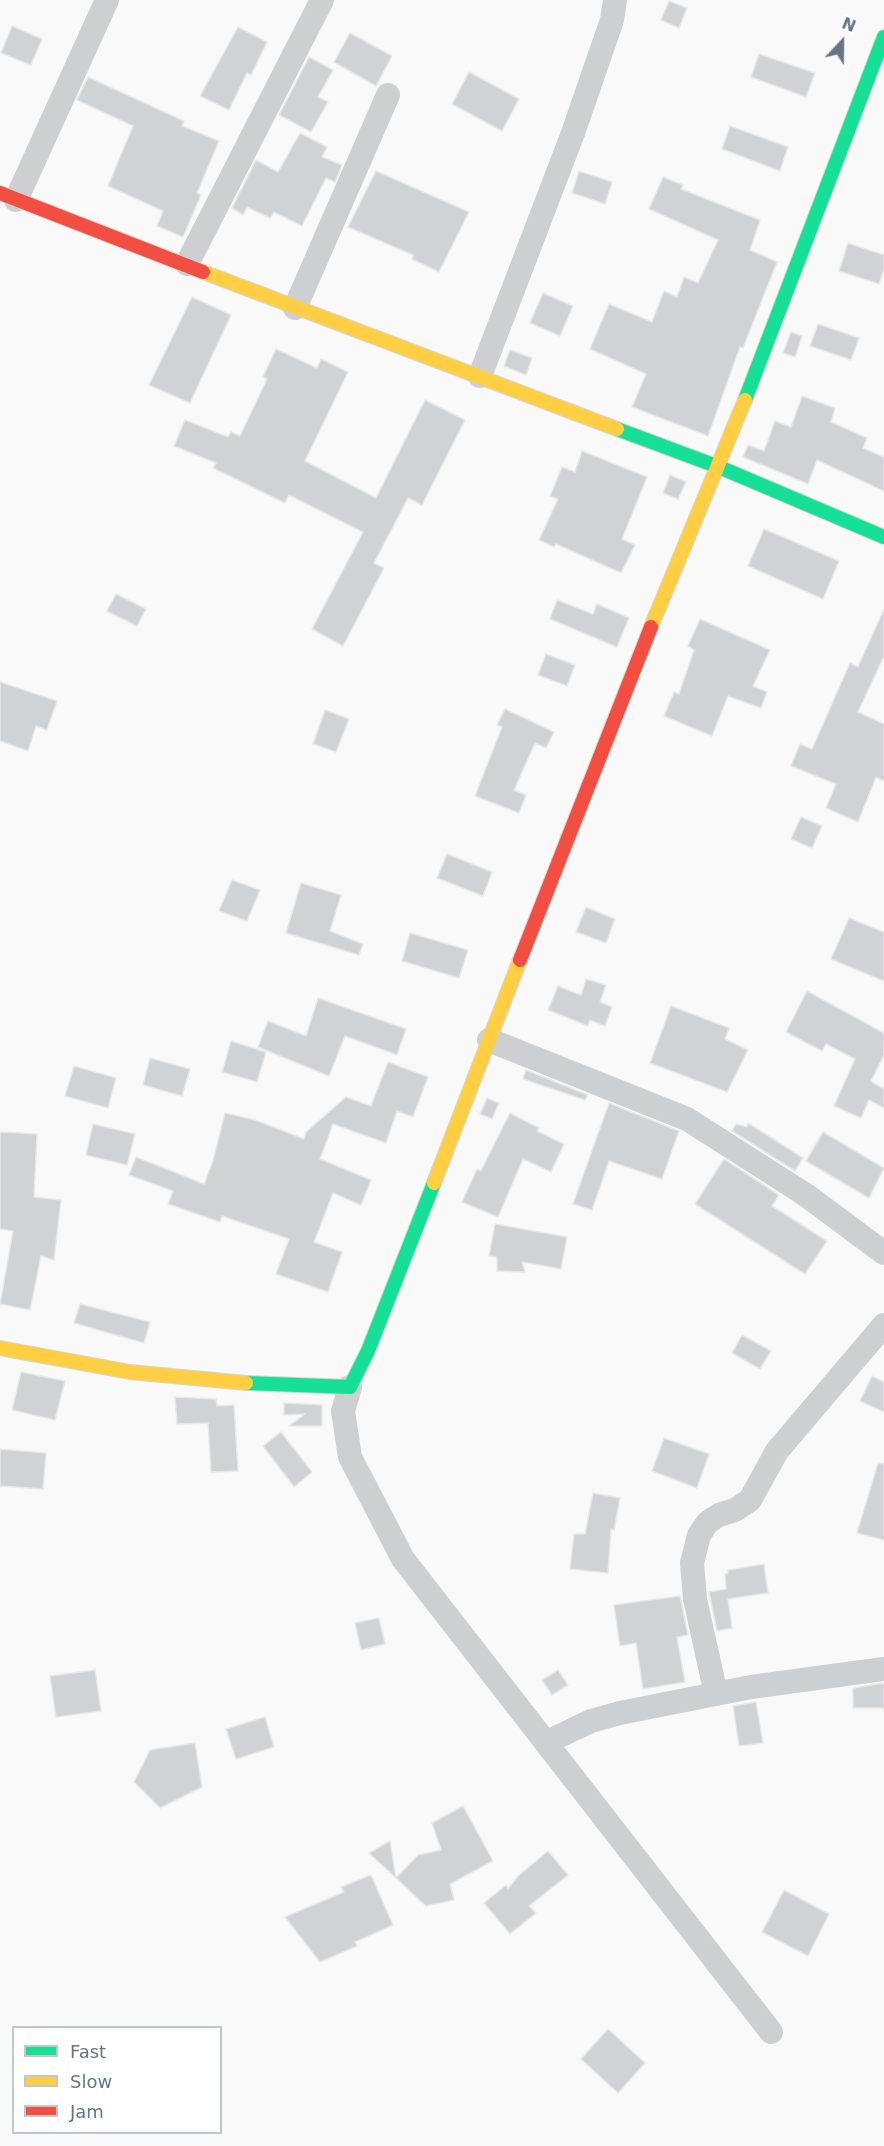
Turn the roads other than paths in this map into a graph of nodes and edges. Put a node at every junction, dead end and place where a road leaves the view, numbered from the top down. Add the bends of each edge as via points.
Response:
1 (107, 0) edge
2 (322, 0) edge
3 (615, 0) edge
4 (884, 37) edge
5 (388, 95) dead end
6 (8, 196) edge
7 (187, 264) junction
8 (295, 308) junction
9 (480, 376) junction
10 (719, 467) junction
11 (884, 537) edge
12 (489, 1040) junction
13 (884, 1253) edge
14 (884, 1324) edge
15 (0, 1348) edge
16 (350, 1387) junction
17 (884, 1669) edge
18 (716, 1694) junction
19 (547, 1742) junction
20 (771, 2032) dead end

1 - 6 street
2 - 7 street
3 - 9 street via 612,20 573,133
4 - 10 street
5 - 8 street
6 - 7 street
7 - 8 street
8 - 9 street
9 - 10 street
10 - 11 street
10 - 12 street via 632,670
12 - 13 street via 687,1119 807,1195
12 - 16 street via 368,1352
14 - 18 street via 777,1451 750,1500 718,1515 699,1535 692,1563 695,1599
15 - 16 street via 76,1365 171,1377
16 - 19 street via 343,1411 350,1457 403,1559
17 - 18 street
18 - 19 street via 591,1721
19 - 20 street

